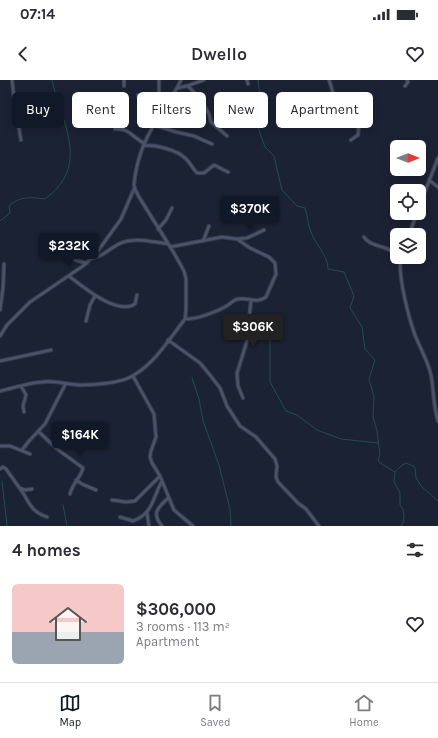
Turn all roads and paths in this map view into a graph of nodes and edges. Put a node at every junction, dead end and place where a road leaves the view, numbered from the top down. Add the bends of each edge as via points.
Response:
1 (12, 80) edge
2 (124, 80) edge
3 (159, 80) edge
4 (181, 80) edge
5 (204, 80) edge
6 (247, 80) edge
7 (329, 80) edge
8 (407, 80) edge
9 (248, 84) dead end
10 (124, 86) dead end
11 (186, 86) junction
12 (405, 86) dead end
13 (177, 88) junction
14 (159, 92) edge
15 (174, 92) edge
16 (333, 92) edge
17 (152, 128) edge
18 (165, 128) edge
19 (359, 128) edge
20 (114, 129) dead end
21 (124, 130) joint
22 (227, 136) dead end
23 (21, 140) dead end
24 (351, 140) dead end
25 (212, 144) dead end
26 (144, 145) junction
27 (438, 158) edge
28 (228, 172) dead end
29 (429, 180) junction
30 (433, 182) junction
31 (438, 182) edge
32 (438, 187) edge
33 (134, 188) junction
34 (426, 188) edge
35 (172, 208) dead end
36 (209, 226) dead end
37 (158, 228) junction
38 (264, 230) dead end
39 (364, 236) dead end
40 (237, 239) junction
41 (203, 241) junction
42 (169, 246) junction
43 (390, 250) edge
44 (43, 254) dead end
45 (91, 259) junction
46 (87, 263) junction
47 (4, 264) dead end
48 (400, 264) edge
49 (69, 276) junction
50 (137, 295) dead end
51 (95, 296) junction
52 (251, 300) junction
53 (0, 310) edge
54 (185, 319) junction
55 (86, 321) dead end
56 (1, 330) edge
57 (0, 336) edge
58 (168, 340) junction
59 (52, 350) dead end
60 (0, 360) edge
61 (133, 376) junction
62 (66, 383) junction
63 (20, 386) junction
64 (0, 391) edge
65 (243, 398) dead end
66 (24, 412) dead end
67 (438, 421) edge
68 (39, 432) junction
69 (0, 446) edge
70 (22, 450) junction
71 (30, 454) dead end
72 (0, 469) edge
73 (160, 476) junction
74 (76, 480) junction
75 (162, 480) junction
76 (19, 488) junction
77 (32, 490) dead end
78 (96, 490) dead end
79 (70, 494) dead end
80 (168, 498) junction
81 (112, 500) dead end
82 (147, 513) junction
83 (47, 516) dead end
84 (120, 517) dead end
85 (149, 526) edge
86 (162, 526) edge
87 (193, 526) edge
88 (320, 526) edge

1 - 23 street
2 - 10 street
3 - 14 street
4 - 13 street
5 - 11 street
6 - 9 street
7 - 16 street
8 - 12 street
11 - 13 street
11 - 22 street via 202,101 211,122
13 - 15 street
17 - 26 street
18 - 25 street
19 - 24 street via 358,135
20 - 21 street
21 - 26 street
26 - 28 street via 158,146 180,154 197,173 205,172 214,165
26 - 33 street via 138,161
27 - 29 street
29 - 30 street
29 - 34 street
30 - 31 street
30 - 32 street
33 - 37 street
33 - 45 street via 121,219
35 - 37 street
36 - 41 street
37 - 42 street
38 - 40 street via 248,238
39 - 43 street via 370,243
40 - 41 street via 224,237
40 - 52 street via 269,257 276,266 266,297
41 - 42 street
42 - 45 street via 147,241 126,241
42 - 54 street via 185,275
44 - 46 street via 57,253
45 - 46 street
46 - 49 street
47 - 53 street
48 - 67 street via 408,313 429,369
49 - 51 street
49 - 56 street via 30,302
50 - 51 street via 135,304 130,306 110,303
51 - 55 street
52 - 54 street via 236,300 221,308
52 - 65 street via 247,341 237,373 238,386
54 - 58 street
56 - 57 street
58 - 61 street via 150,363
58 - 88 street via 200,363 210,375 220,388 225,402 240,426 258,440 275,459 278,482
59 - 60 street
61 - 62 street via 119,381 93,384
61 - 73 street via 153,411 156,436 150,457
62 - 63 street via 42,382
62 - 68 street
63 - 64 street
63 - 66 street via 26,395
68 - 70 street
68 - 74 street via 57,449 82,466 82,472
69 - 70 street
70 - 71 street
72 - 76 street via 6,469
73 - 75 street
73 - 81 street via 135,501
74 - 78 street
74 - 79 street
75 - 80 street
75 - 82 street
76 - 77 street
76 - 83 street via 33,509
80 - 86 street via 156,511 156,518
80 - 87 street via 175,512
82 - 84 street via 133,521
82 - 85 street

